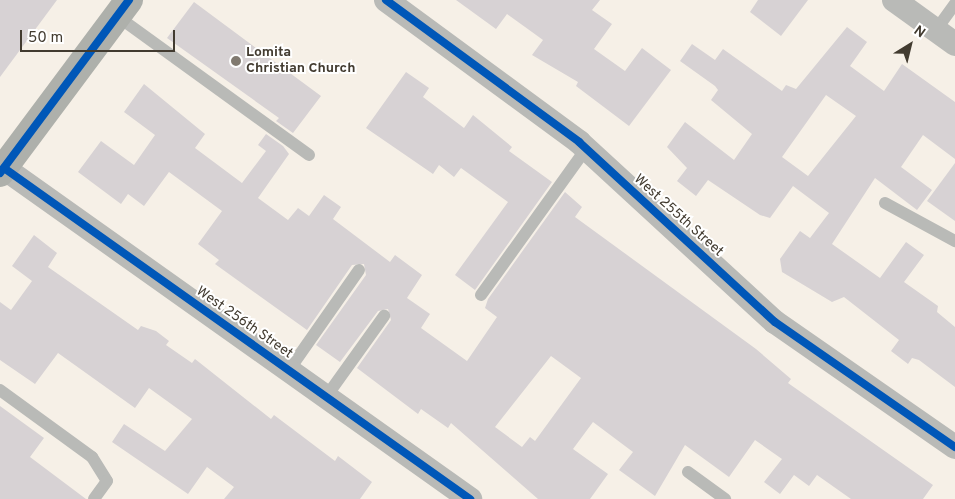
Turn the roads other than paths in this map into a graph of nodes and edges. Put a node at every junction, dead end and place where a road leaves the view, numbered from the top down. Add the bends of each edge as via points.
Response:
1 (386, 0) edge
2 (894, 0) edge
3 (955, 4) edge
4 (123, 8) edge
5 (936, 30) junction
6 (955, 44) edge
7 (586, 149) junction
8 (308, 155) dead end
9 (2, 170) edge
10 (885, 203) dead end
11 (955, 241) edge
12 (359, 270) dead end
13 (481, 295) dead end
14 (384, 316) dead end
15 (289, 370) junction
16 (0, 390) edge
17 (326, 397) junction
18 (955, 447) edge
19 (688, 472) dead end
20 (94, 499) edge
21 (470, 499) edge
22 (725, 499) edge

1 - 7 street, West 255th Street
2 - 5 street
3 - 5 lane
4 - 8 lane
4 - 9 street
5 - 6 street
7 - 13 lane
7 - 18 street, West 255th Street via 775,322
9 - 15 street, West 256th Street
10 - 11 lane
12 - 15 lane
14 - 17 lane
15 - 17 street, West 256th Street
16 - 20 lane via 92,457 106,481
17 - 21 street, West 256th Street
19 - 22 lane

